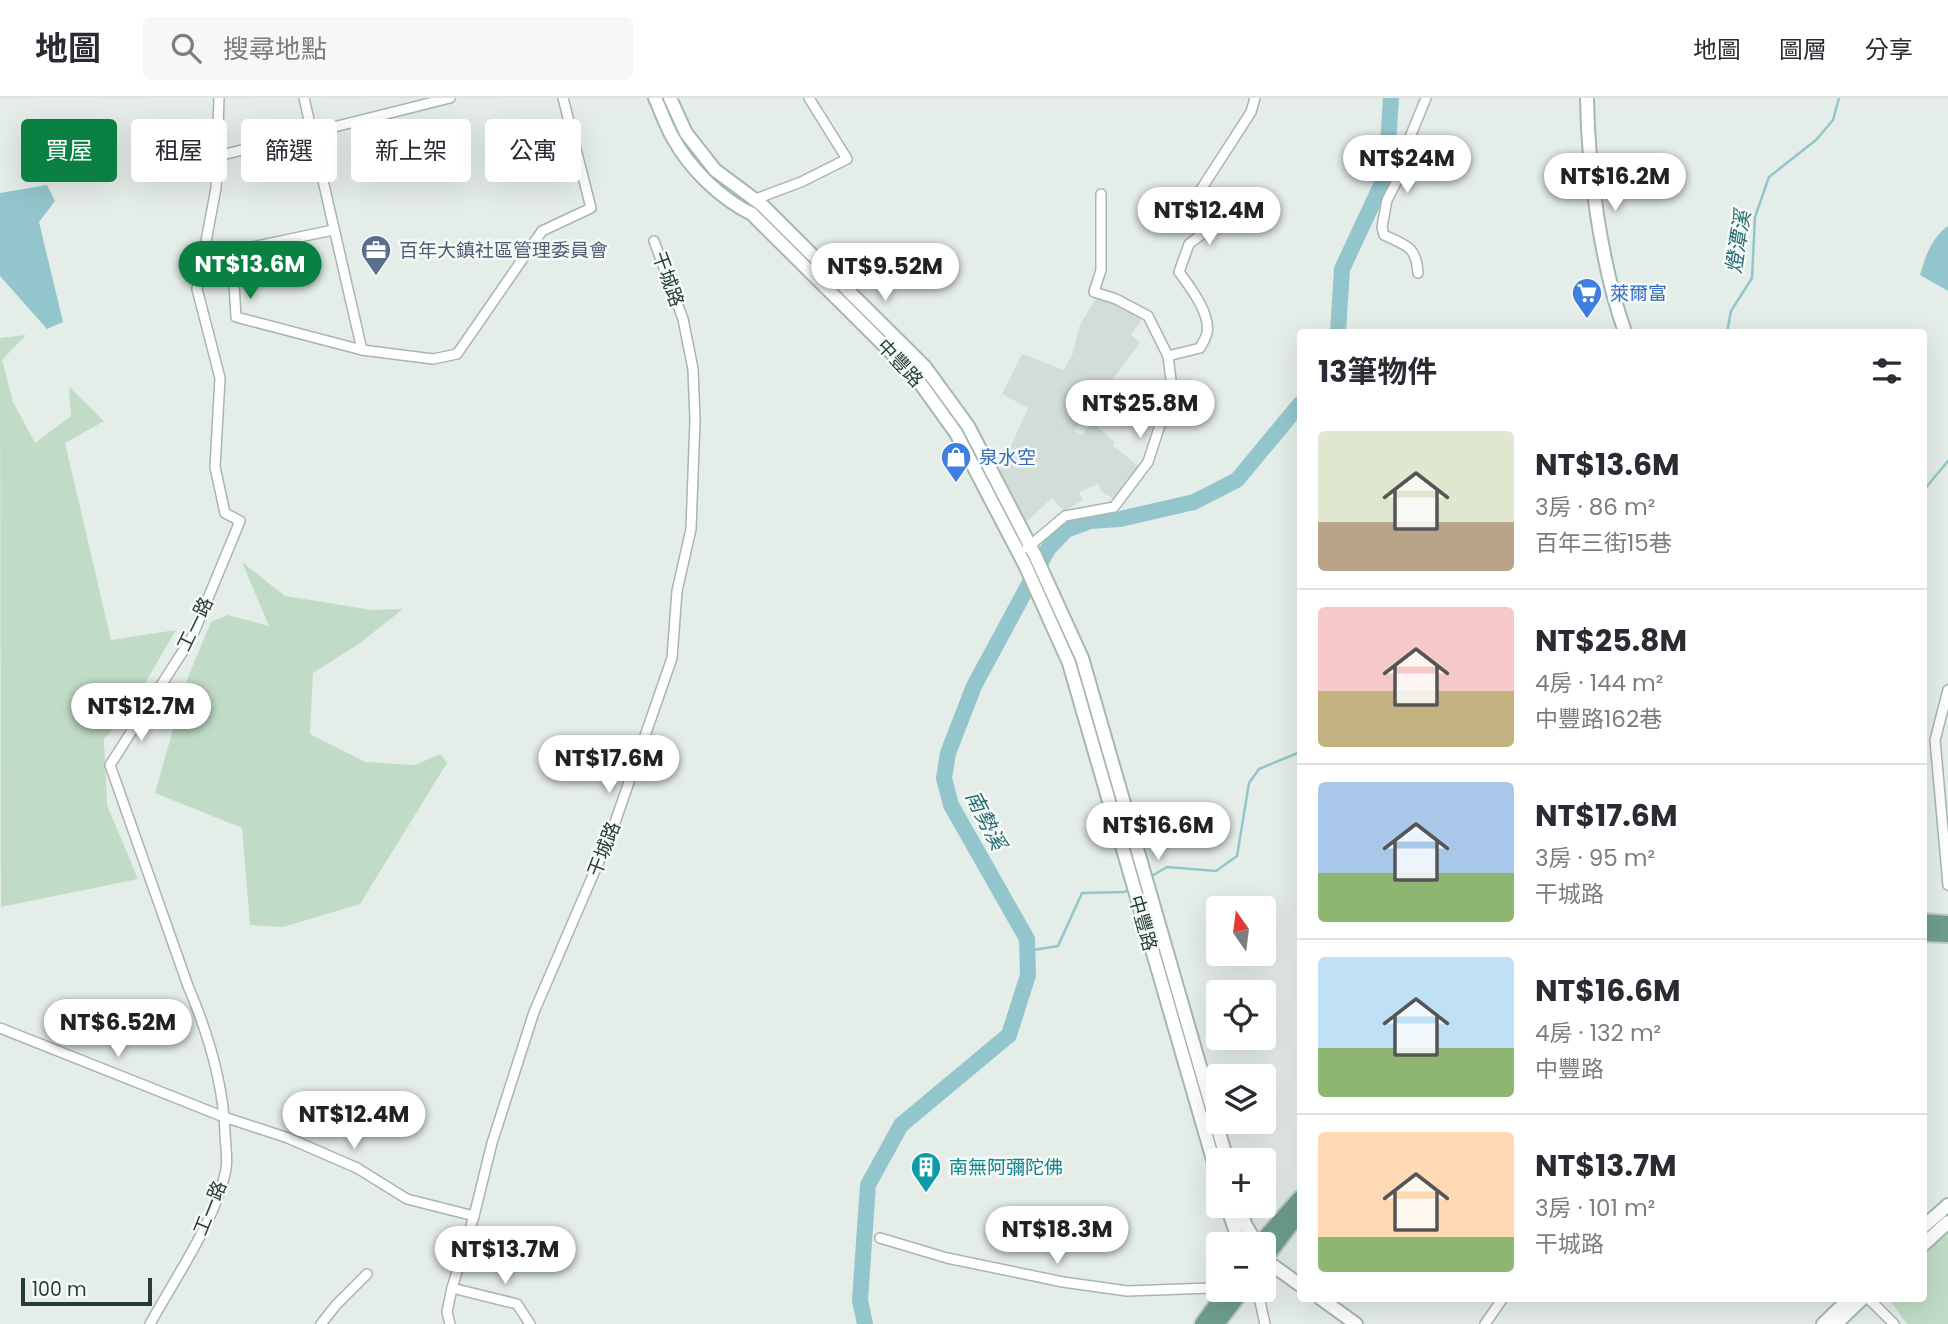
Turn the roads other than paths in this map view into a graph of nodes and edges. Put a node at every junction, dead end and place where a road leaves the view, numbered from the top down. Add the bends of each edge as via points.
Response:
1 (219, 98) edge
2 (304, 98) edge
3 (450, 98) edge
4 (563, 98) edge
5 (655, 98) edge
6 (670, 98) edge
7 (810, 98) edge
8 (1255, 98) edge
9 (1426, 98) edge
10 (1587, 98) edge
11 (219, 119) edge
12 (310, 119) edge
13 (337, 126) edge
14 (216, 182) edge
15 (323, 182) edge
16 (1101, 194) dead end
17 (754, 200) junction
18 (333, 230) junction
19 (654, 241) dead end
20 (1419, 273) dead end
21 (1624, 329) edge
22 (362, 350) junction
23 (1168, 356) junction
24 (1028, 551) junction
25 (1948, 690) edge
26 (1126, 811) junction
27 (1112, 816) junction
28 (1948, 886) edge
29 (1927, 921) edge
30 (1948, 923) edge
31 (1927, 934) edge
32 (1948, 935) edge
33 (0, 1028) edge
34 (225, 1117) junction
35 (1209, 1148) edge
36 (1224, 1148) edge
37 (1297, 1201) edge
38 (1948, 1205) edge
39 (474, 1216) junction
40 (1297, 1217) edge
41 (1948, 1222) edge
42 (1927, 1223) edge
43 (1269, 1232) edge
44 (880, 1238) dead end
45 (1927, 1241) edge
46 (1276, 1244) edge
47 (1276, 1268) edge
48 (368, 1274) dead end
49 (1297, 1283) edge
50 (452, 1288) junction
51 (1206, 1288) edge
52 (1218, 1302) edge
53 (1234, 1302) edge
54 (1259, 1302) edge
55 (1326, 1302) edge
56 (1500, 1302) edge
57 (1846, 1302) edge
58 (1861, 1302) edge
59 (1870, 1302) edge
60 (150, 1324) edge
61 (321, 1324) edge
62 (450, 1324) edge
63 (530, 1324) edge
64 (1202, 1324) edge
65 (1217, 1324) edge
66 (1265, 1324) edge
67 (1356, 1324) edge
68 (1485, 1324) edge
69 (1823, 1324) edge
70 (1836, 1324) edge
71 (1894, 1324) edge

1 - 11 street, 工一路
2 - 12 street
3 - 13 street
4 - 22 street via 591,208 542,231 457,354 433,359
5 - 24 main road, 中豐路 via 674,139 705,179 752,214 915,376 956,433
6 - 17 main road, 中豐路 via 685,133 715,170
7 - 17 street via 846,159
8 - 23 street via 1251,112 1199,191 1208,217 1205,232 1189,244 1180,272 1206,317 1207,332 1200,348
9 - 20 street via 1387,200 1382,228 1384,235 1417,256
10 - 21 main road via 1603,241
14 - 34 street, 工一路 via 197,289 220,378 215,467 225,513 240,521 192,637 110,765 202,1020
15 - 18 street
16 - 23 street via 1101,270 1094,292 1148,316
17 - 24 main road, 中豐路 via 925,367 968,426
18 - 22 street
18 - 22 street via 243,249 234,284 236,317
19 - 39 street, 干城路 via 683,319 693,369 691,529 677,591 672,658 607,842 534,1012
23 - 24 street via 1172,388 1147,462 1114,507 1065,516
24 - 26 main road, 中豐路 via 1047,579 1082,658
24 - 27 main road, 中豐路 via 1026,565 1069,663
25 - 28 street via 1935,740
26 - 27 main road
26 - 36 main road, 中豐路
27 - 35 main road, 中豐路
29 - 30 main road
31 - 32 main road
33 - 34 street
34 - 39 street via 357,1168 407,1199
34 - 60 street, 工一路 via 225,1170 215,1201
37 - 43 main road
38 - 42 main road
39 - 50 street, 干城路
40 - 46 main road
41 - 45 main road
44 - 51 street via 947,1258 1063,1282 1128,1291
47 - 49 main road
48 - 61 street
50 - 62 street, 干城路 via 447,1312
50 - 63 street via 517,1304
52 - 64 main road
53 - 65 main road
54 - 66 street
55 - 67 main road
56 - 68 street
57 - 69 main road
58 - 70 main road
59 - 71 street

